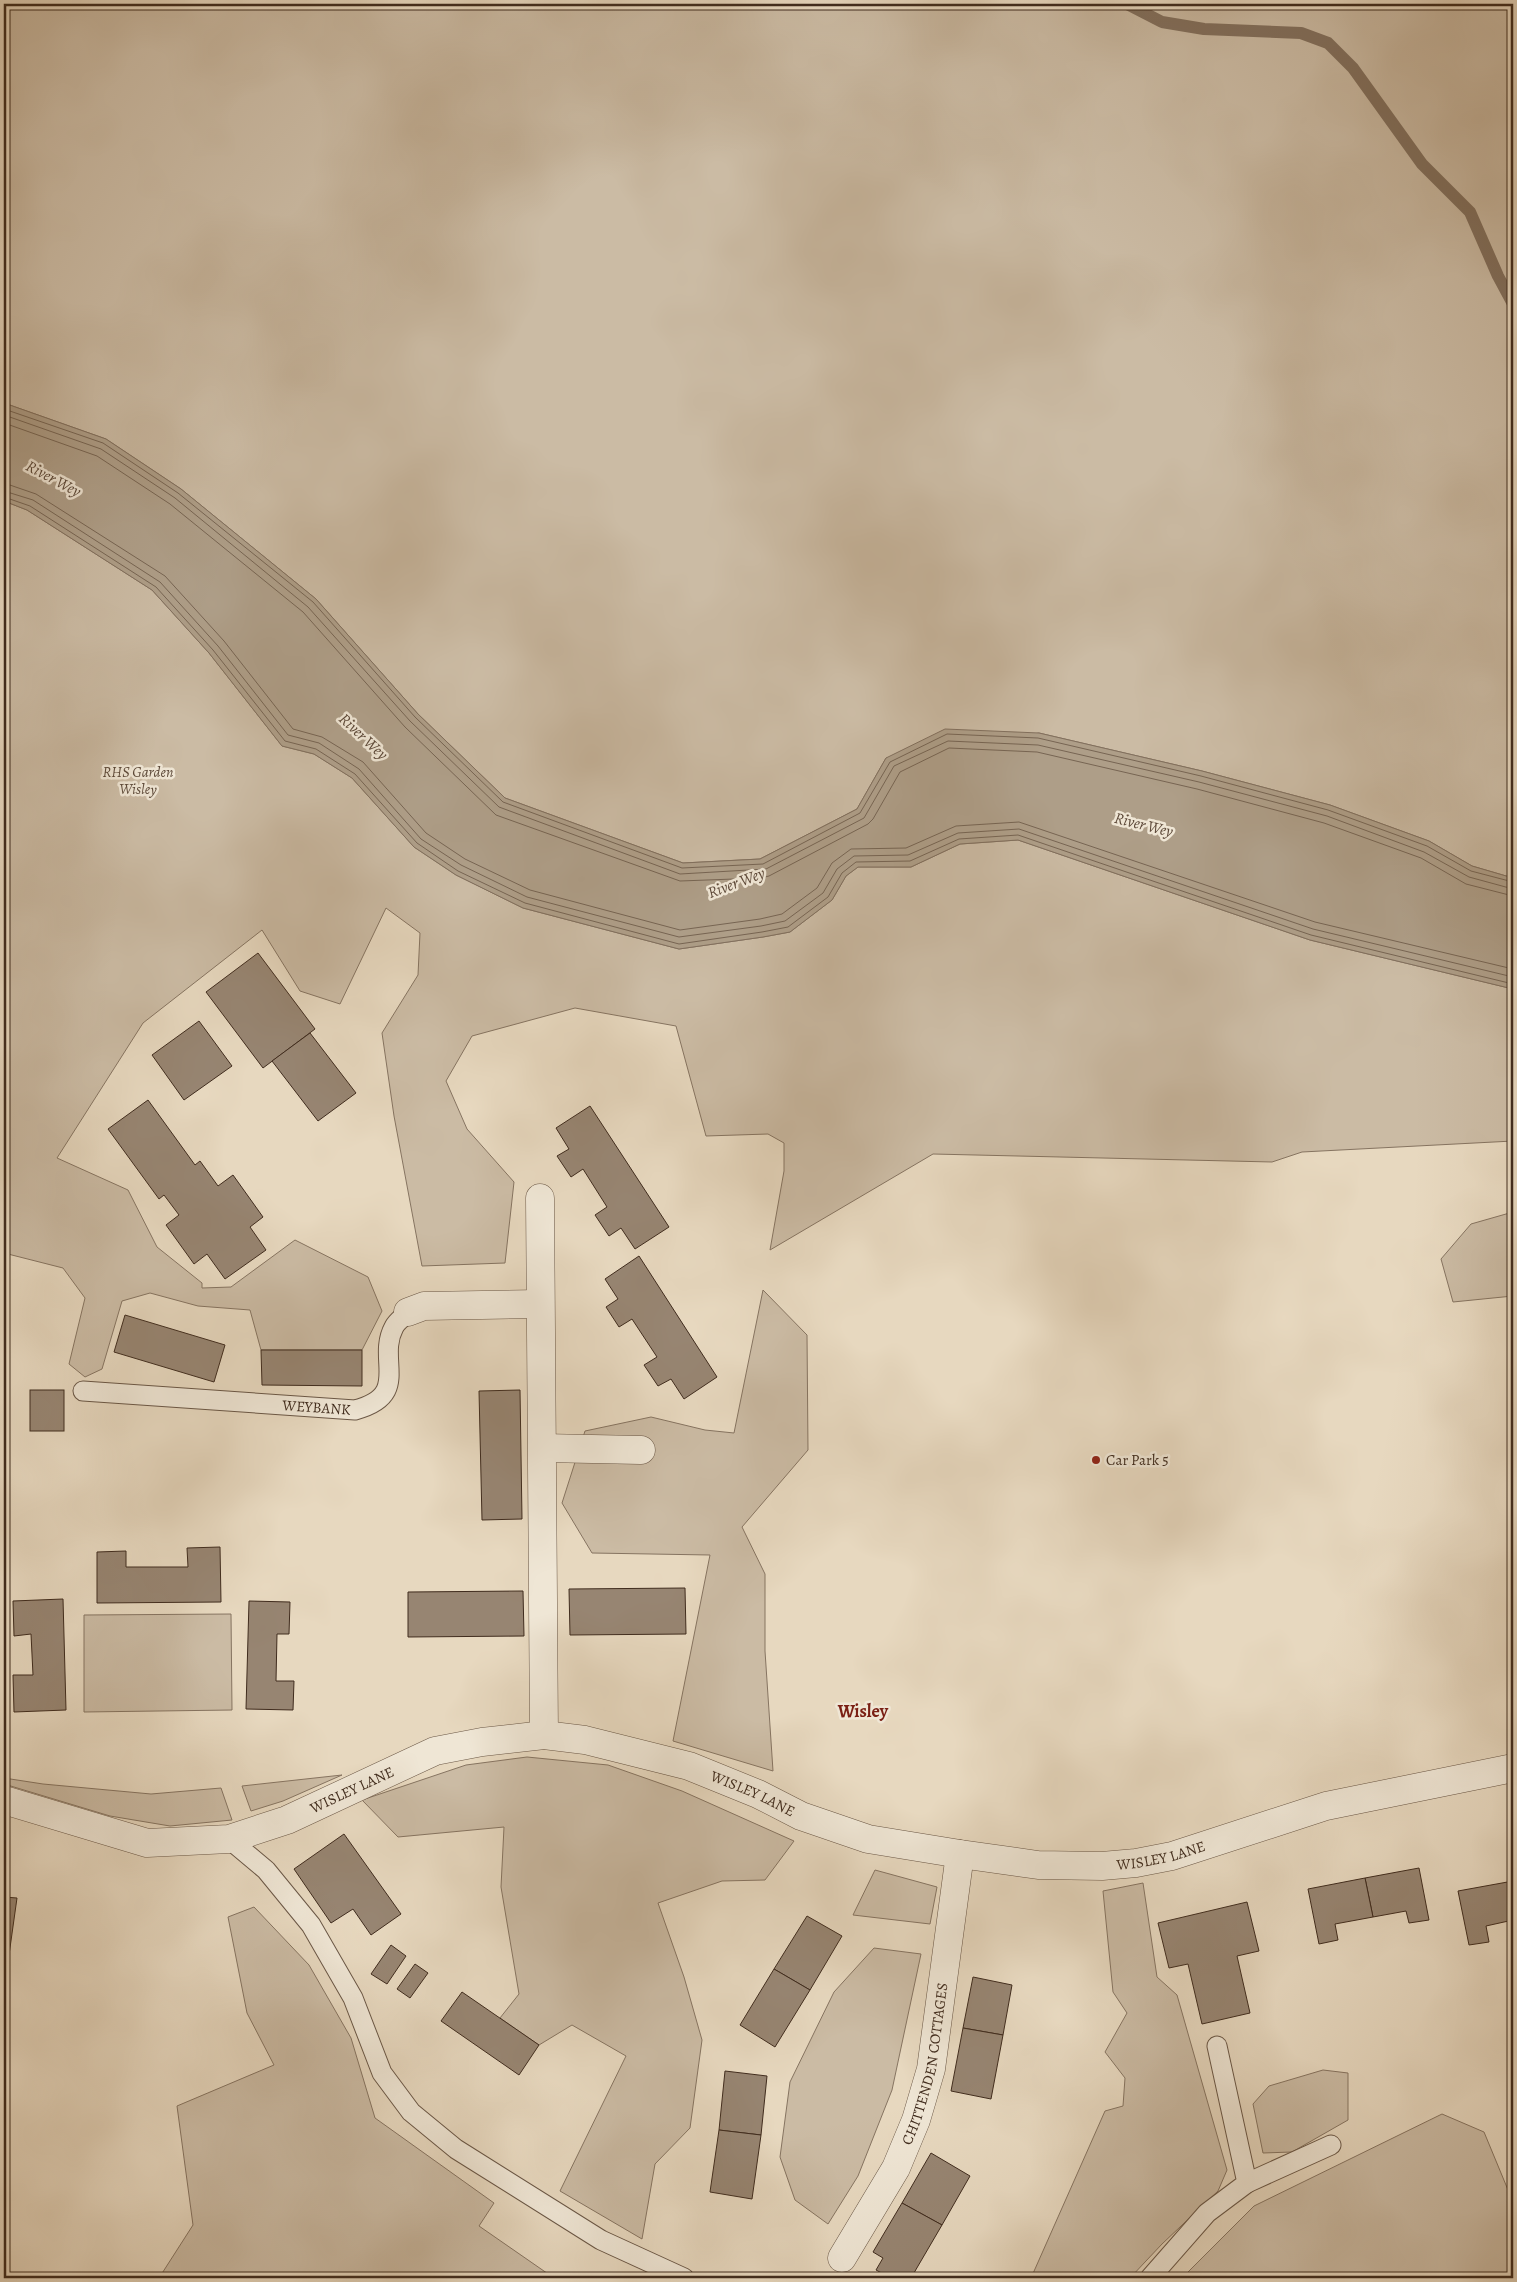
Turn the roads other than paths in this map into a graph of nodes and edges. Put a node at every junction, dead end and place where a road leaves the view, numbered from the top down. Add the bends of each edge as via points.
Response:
1 (540, 1198) dead end
2 (539, 1304) junction
3 (408, 1312) joint
4 (83, 1391) dead end
5 (543, 1448) junction
6 (641, 1450) dead end
7 (544, 1735) junction
8 (1513, 1768) edge
9 (4, 1800) edge
10 (229, 1839) junction
11 (960, 1854) junction
12 (1217, 2046) dead end
13 (1331, 2145) dead end
14 (1247, 2183) junction
15 (842, 2258) dead end
16 (684, 2278) edge
17 (1150, 2278) edge

1 - 2 street
2 - 3 street, WEYBANK via 424,1306
2 - 5 street
3 - 4 lane, WEYBANK via 394,1326 389,1344 390,1378 386,1390 378,1401 355,1410
5 - 6 street
5 - 7 street
7 - 10 street, WISLEY LANE via 436,1751 287,1820
7 - 11 street, WISLEY LANE via 585,1740 689,1766 758,1794 801,1816 868,1838
8 - 11 street, WISLEY LANE via 1326,1806 1216,1843 1136,1863 1038,1865
9 - 10 street, WISLEY LANE via 147,1843
10 - 16 lane via 266,1870 311,1925 353,1998 382,2073 411,2112 456,2150 601,2240
11 - 15 street, CHITTENDEN COTTAGES via 931,2068 896,2168
12 - 14 lane
13 - 14 lane
14 - 17 lane via 1207,2213

